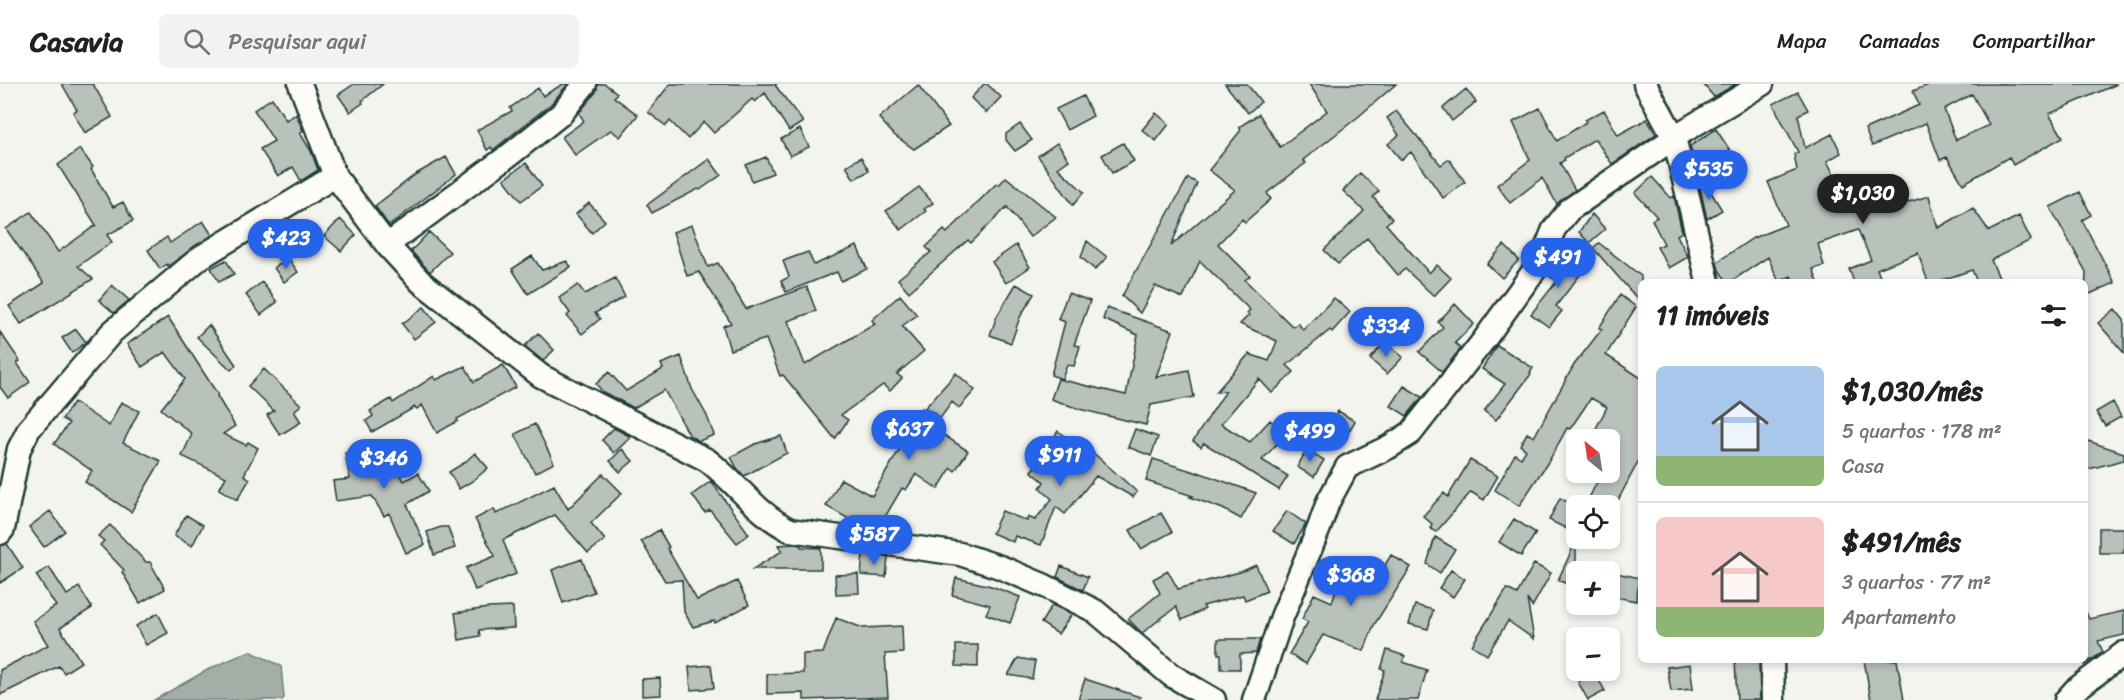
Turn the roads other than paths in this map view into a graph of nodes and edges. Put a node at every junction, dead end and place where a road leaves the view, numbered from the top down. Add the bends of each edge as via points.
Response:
1 (300, 84) edge
2 (585, 84) edge
3 (1645, 84) edge
4 (1762, 84) edge
5 (1674, 137) junction
6 (335, 176) junction
7 (387, 245) junction
8 (1707, 279) edge
9 (0, 533) edge
10 (2124, 653) edge
11 (1772, 663) edge
12 (1214, 700) edge
13 (1254, 700) edge
14 (1773, 700) edge
15 (2066, 700) edge

1 - 6 street
2 - 7 street via 561,114
3 - 5 street
4 - 5 street
5 - 8 street
5 - 13 street via 1569,210 1554,230 1541,261 1411,433 1347,467 1328,502 1282,617
6 - 7 street
6 - 9 street via 201,257 112,332 29,429 19,449
7 - 12 street via 421,282 541,376 707,460 775,522 790,530 960,554 1000,567 1095,611 1171,675
10 - 15 street
11 - 14 street

